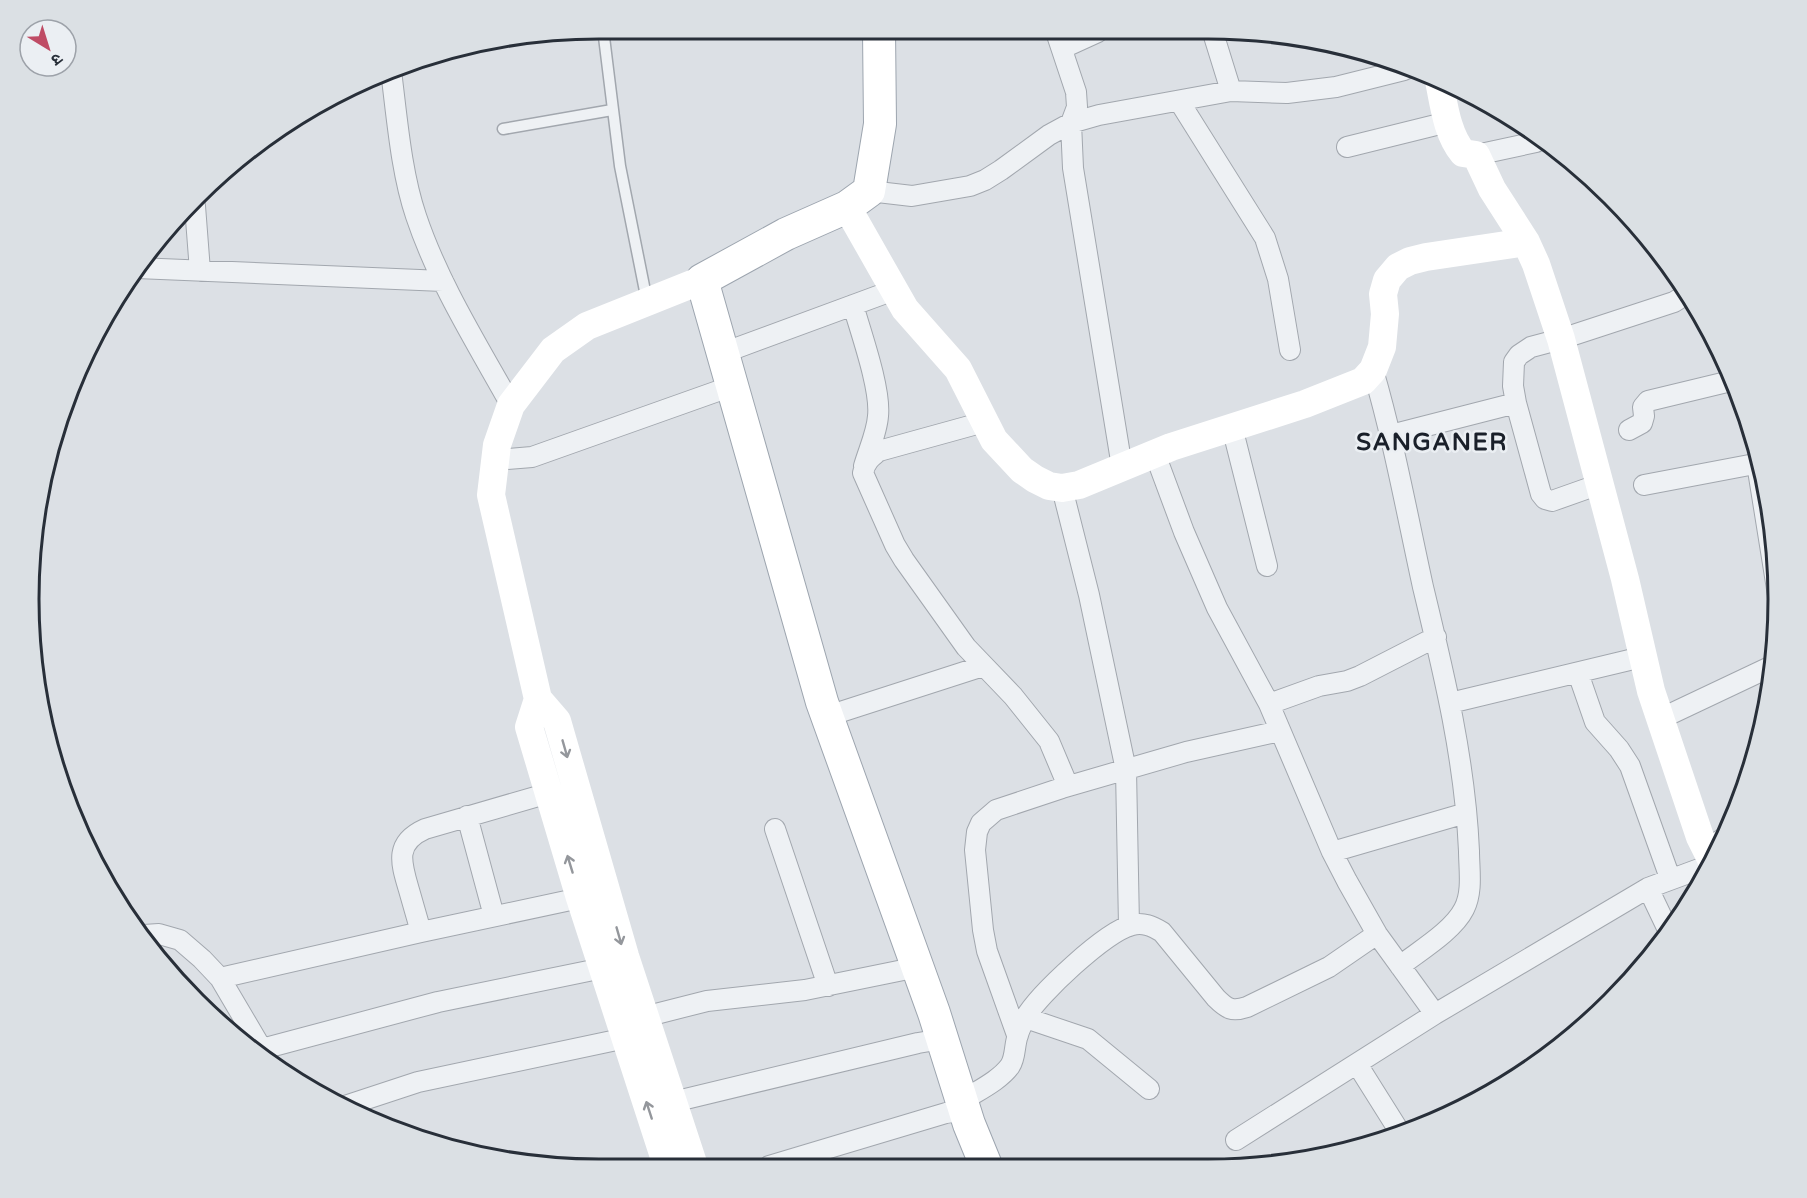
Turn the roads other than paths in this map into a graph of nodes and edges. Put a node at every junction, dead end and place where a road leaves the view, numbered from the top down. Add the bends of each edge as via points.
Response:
1 (604, 39) edge
2 (879, 39) edge
3 (1215, 39) edge
4 (1059, 40) edge
5 (1396, 72) edge
6 (392, 79) edge
7 (1441, 90) edge
8 (1231, 92) junction
9 (1179, 101) junction
10 (612, 110) junction
11 (1448, 122) junction
12 (1071, 123) junction
13 (503, 129) dead end
14 (1532, 143) edge
15 (1347, 147) dead end
16 (1476, 155) junction
17 (858, 199) junction
18 (195, 211) edge
19 (1526, 242) junction
20 (147, 268) edge
21 (200, 271) junction
22 (702, 280) junction
23 (443, 281) junction
24 (894, 291) junction
25 (1680, 298) edge
26 (647, 302) junction
27 (853, 305) junction
28 (1561, 339) junction
29 (1290, 350) dead end
30 (723, 353) junction
31 (1373, 370) junction
32 (1724, 383) edge
33 (732, 386) junction
34 (1516, 404) junction
35 (511, 405) junction
36 (984, 422) junction
37 (1232, 427) junction
38 (1629, 430) dead end
39 (1391, 435) junction
40 (1155, 454) junction
41 (495, 460) junction
42 (1751, 465) edge
43 (864, 466) junction
44 (1122, 467) junction
45 (1600, 484) junction
46 (1644, 486) dead end
47 (1062, 488) junction
48 (1267, 566) dead end
49 (1436, 637) junction
50 (1642, 657) junction
51 (983, 666) junction
52 (1763, 670) edge
53 (1578, 673) junction
54 (538, 699) junction
55 (1450, 703) junction
56 (1269, 704) junction
57 (828, 716) junction
58 (1660, 719) junction
59 (1280, 731) junction
60 (1126, 770) junction
61 (1068, 786) junction
62 (549, 793) junction
63 (1466, 813) junction
64 (467, 816) junction
65 (775, 829) dead end
66 (1710, 846) edge
67 (1332, 852) junction
68 (1704, 858) edge
69 (1670, 878) junction
70 (1648, 888) junction
71 (580, 898) junction
72 (494, 916) junction
73 (1665, 923) edge
74 (1129, 926) junction
75 (421, 932) junction
76 (1377, 934) junction
77 (151, 935) edge
78 (1400, 966) junction
79 (918, 967) junction
80 (603, 968) junction
81 (220, 978) junction
82 (828, 986) junction
83 (1435, 1014) junction
84 (1022, 1027) junction
85 (635, 1028) junction
86 (942, 1039) junction
87 (258, 1043) edge
88 (266, 1049) edge
89 (1357, 1064) junction
90 (1149, 1089) dead end
91 (673, 1102) junction
92 (355, 1103) edge
93 (963, 1106) junction
94 (1396, 1126) edge
95 (1236, 1140) dead end
96 (665, 1159) edge
97 (692, 1159) edge
98 (792, 1159) edge
99 (984, 1159) edge

1 - 10 lane
2 - 17 main road via 880,124
3 - 8 street
4 - 12 street via 1077,92
5 - 8 street via 1336,87 1274,93
6 - 23 street via 415,215
7 - 11 street
8 - 9 street
9 - 12 street
9 - 29 street via 1265,238 1278,279
10 - 13 lane
10 - 26 lane
11 - 15 street
11 - 16 street via 1457,146 1463,153
12 - 17 street via 970,186 912,196
12 - 44 street via 1074,168
14 - 16 street
16 - 19 street via 1492,189
17 - 22 main road
17 - 24 street
18 - 21 street
19 - 28 street
19 - 31 street via 1426,257 1398,267 1387,279 1383,294 1385,333
20 - 21 street
21 - 23 street
22 - 26 street
22 - 30 main road
23 - 35 street
24 - 27 street
24 - 36 street via 918,325 958,369
25 - 28 street
26 - 35 street via 587,326 553,350
27 - 30 street
27 - 43 street via 878,406
28 - 34 street via 1518,355 1513,386
28 - 45 street
30 - 33 main road
31 - 37 street via 1363,381 1343,390
31 - 39 street
32 - 38 street via 1648,400 1643,407 1642,423
33 - 41 street via 532,457
33 - 57 main road
34 - 39 street
34 - 45 street via 1545,499 1562,499
35 - 41 street
36 - 43 street via 879,451
36 - 47 street via 994,440 1022,470 1042,483
37 - 40 street
37 - 48 street
39 - 49 street
40 - 44 street
40 - 56 street via 1217,608
41 - 54 street via 491,495
42 - 46 street
43 - 51 street via 866,481 899,553
44 - 47 street
45 - 50 street
47 - 60 street
49 - 55 street
49 - 56 street via 1360,676
50 - 53 street
50 - 58 street
51 - 57 street
51 - 61 street via 1049,741
52 - 58 street
53 - 55 street
53 - 69 street via 1595,722 1630,766
54 - 62 street via 530,727
54 -> 85 street via 557,721
55 - 63 street
56 - 59 street
57 - 79 main road
58 - 66 street
59 - 60 street
59 - 67 street
60 - 61 street
60 - 74 street
61 - 84 street via 996,810 977,831 975,850 987,951
62 - 64 street
71 -> 62 street
63 - 67 street
63 - 78 street via 1469,891 1464,909 1438,937
64 - 72 street
64 - 75 street via 415,833 404,845 402,866
65 - 82 street
67 - 76 street
68 - 69 street
69 - 70 street
70 - 73 street
70 - 83 street
71 - 72 street
71 - 80 street
72 - 75 street
74 - 76 street via 1142,924 1162,932 1216,998 1235,1011 1329,968
74 - 84 street via 1064,973 1042,996
75 - 81 street
76 - 78 street
77 - 81 street via 180,940
78 - 83 street
79 - 82 street
79 - 86 main road
80 - 85 street
80 - 88 street via 438,1002
81 - 87 street
82 - 85 street via 707,1001
83 - 89 street
84 - 90 street via 1089,1039
84 - 93 street via 1011,1065
85 - 91 street
85 - 92 street via 418,1082
96 -> 85 street
86 - 91 street
86 - 93 main road
89 - 94 street
89 - 95 street
91 - 97 street
93 - 98 street
93 - 99 main road

